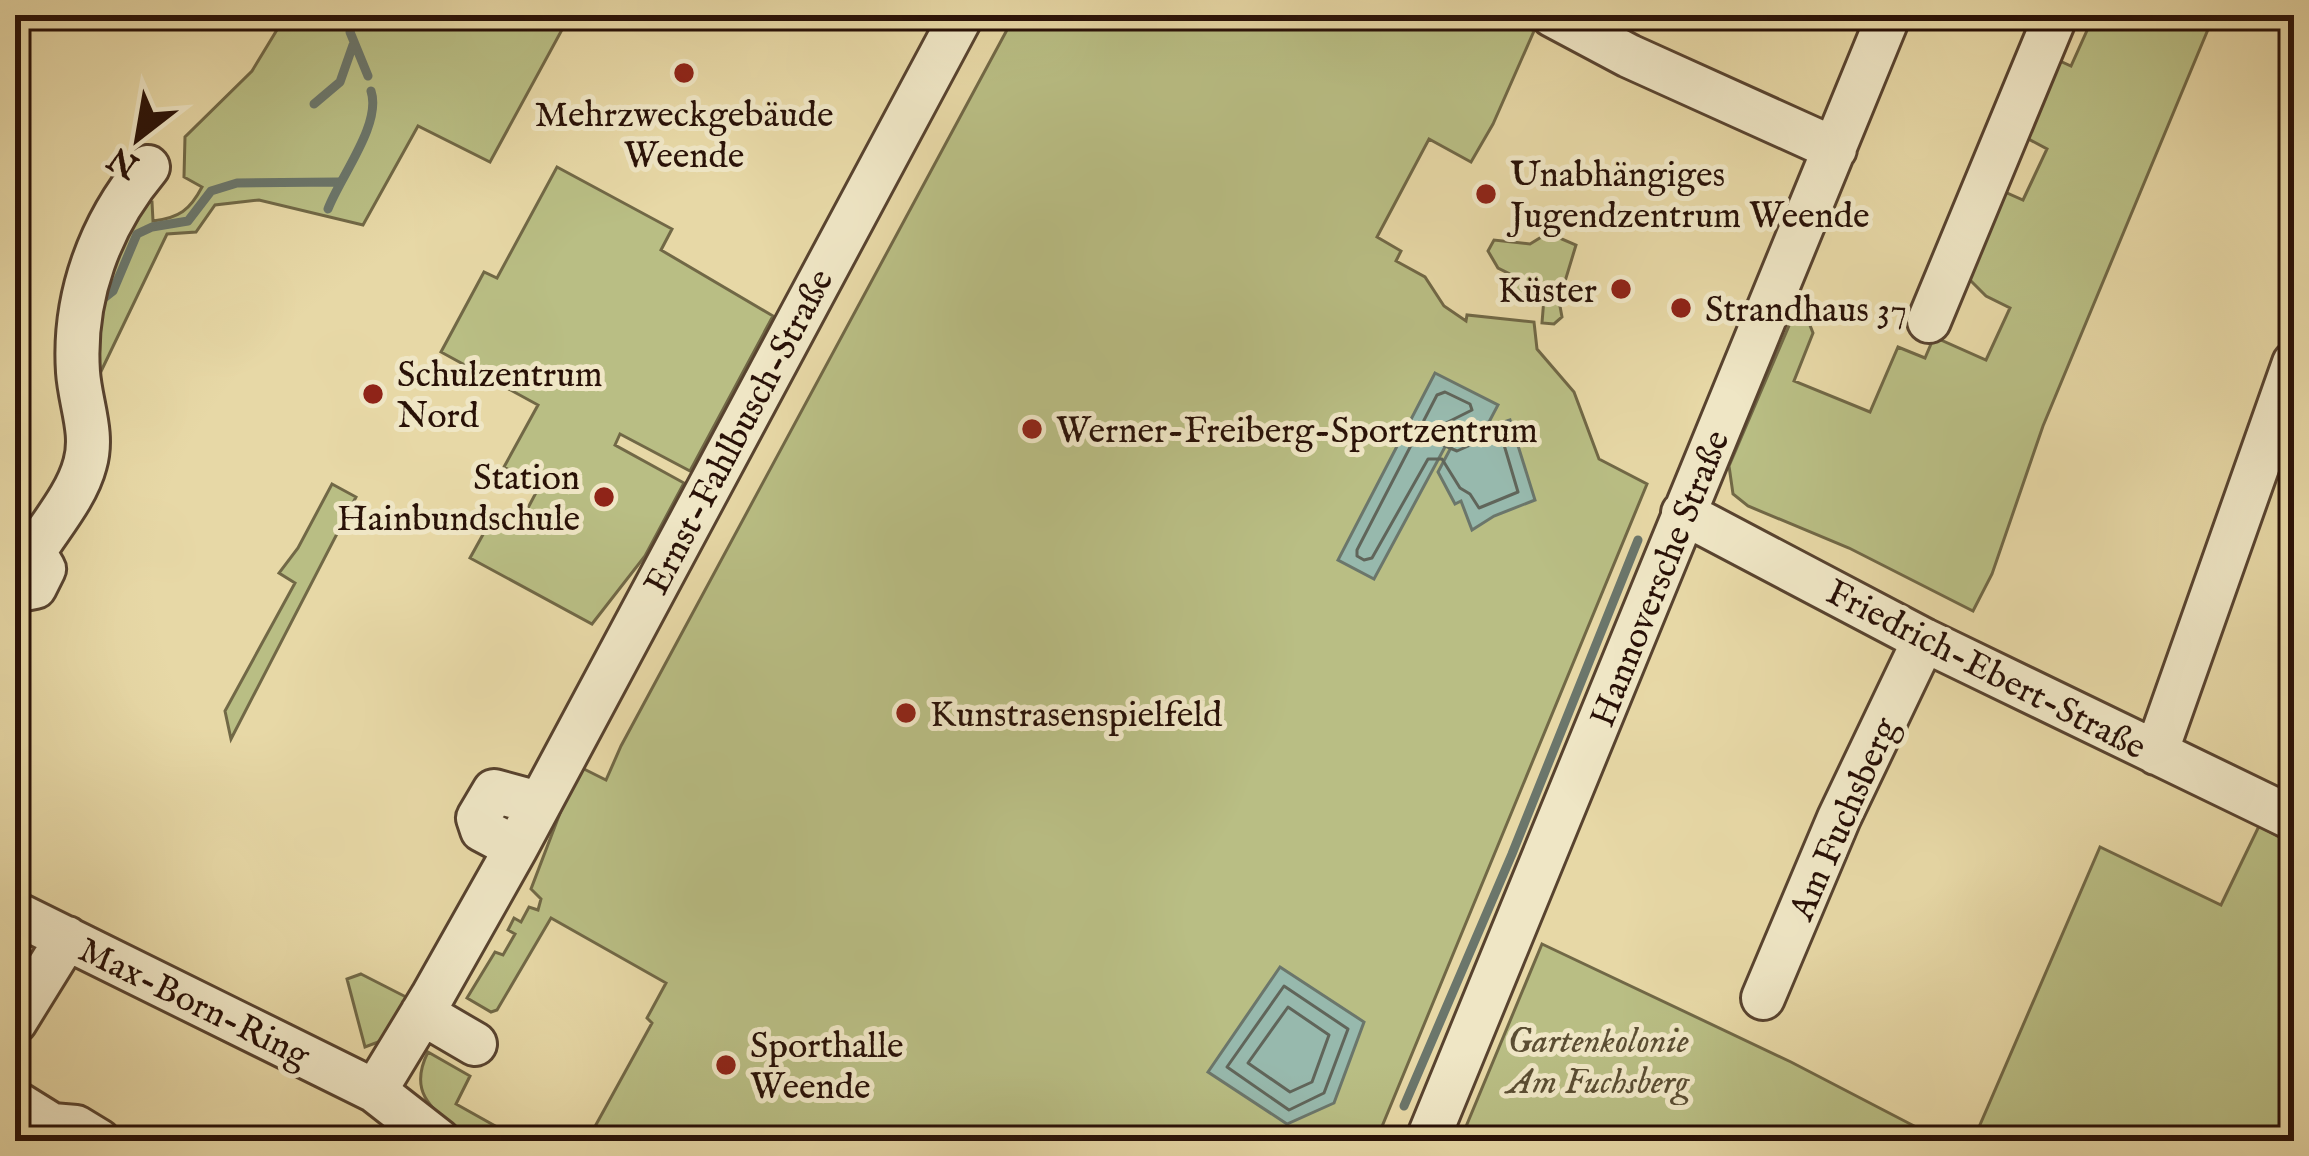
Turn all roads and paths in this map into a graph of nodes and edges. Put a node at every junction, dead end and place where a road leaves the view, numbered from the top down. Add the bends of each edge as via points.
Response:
1 (962, 15) edge
2 (1552, 15) edge
3 (1889, 15) edge
4 (2056, 15) edge
5 (1835, 149) junction
6 (148, 167) dead end
7 (1929, 322) dead end
8 (2294, 363) edge
9 (1683, 513) junction
10 (24, 551) edge
11 (16, 592) edge
12 (1924, 640) junction
13 (2156, 753) junction
14 (2294, 819) edge
15 (15, 913) edge
16 (67, 938) junction
17 (1763, 998) dead end
18 (427, 1005) junction
19 (15, 1022) edge
20 (475, 1044) dead end
21 (15, 1102) edge
22 (391, 1114) edge
23 (48, 1133) edge
24 (99, 1141) edge
25 (439, 1141) edge
26 (1426, 1141) edge

1 - 18 street, Ernst-Fahlbusch-Straße
2 - 5 street
3 - 5 street, Hannoversche Straße
4 - 7 street
5 - 9 street, Hannoversche Straße
6 - 10 street via 121,199 88,275 78,342 86,464
8 - 13 street
9 - 12 street, Friedrich-Ebert-Straße
9 - 26 street, Hannoversche Straße
10 - 11 street via 44,569
12 - 13 street, Friedrich-Ebert-Straße
12 - 17 street, Am Fuchsberg
13 - 14 street, Friedrich-Ebert-Straße
15 - 16 street, Max-Born-Ring
16 - 19 street
16 - 22 street, Max-Born-Ring
18 - 20 street
18 - 22 street, Ernst-Fahlbusch-Straße
21 - 23 street
22 - 25 street, Max-Born-Ring
23 - 24 street via 76,1127

